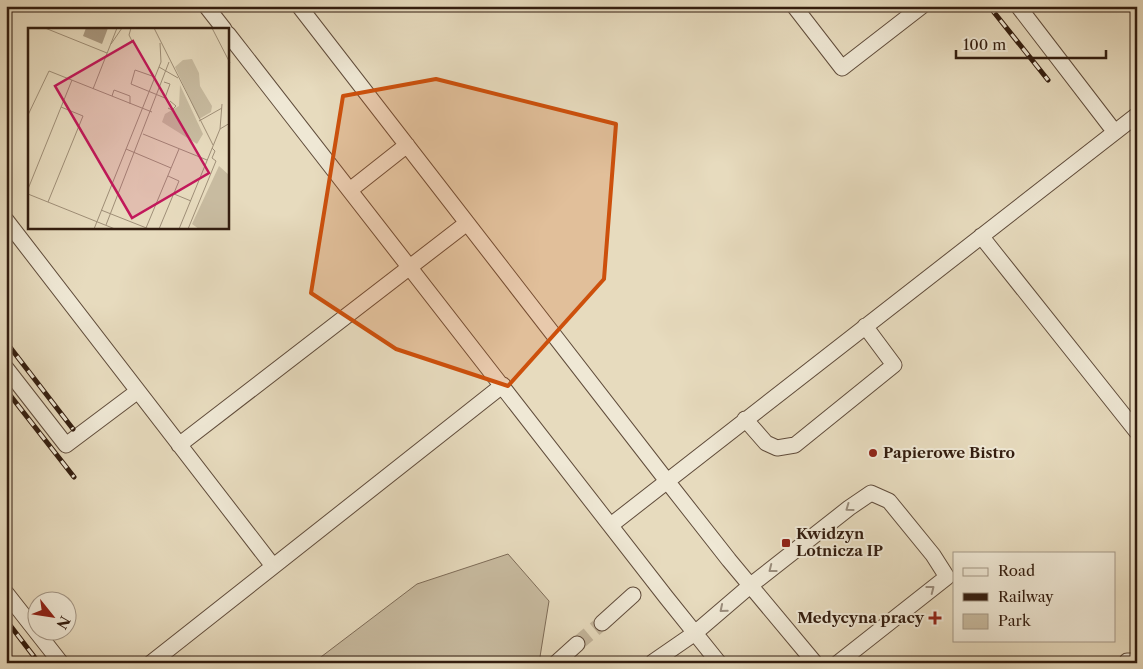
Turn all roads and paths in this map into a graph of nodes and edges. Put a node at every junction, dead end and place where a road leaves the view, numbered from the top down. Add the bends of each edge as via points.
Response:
1 (206, 6) edge
2 (299, 6) edge
3 (794, 6) edge
4 (922, 6) edge
5 (1018, 6) edge
6 (223, 28) edge
7 (229, 35) edge
8 (1137, 114) edge
9 (1114, 131) junction
10 (407, 145) junction
11 (350, 190) junction
12 (6, 220) edge
13 (467, 223) junction
14 (981, 236) junction
15 (411, 267) junction
16 (865, 326) junction
17 (6, 368) edge
18 (503, 385) junction
19 (138, 392) junction
20 (745, 419) junction
21 (1137, 432) edge
22 (179, 445) junction
23 (667, 481) junction
24 (611, 524) junction
25 (273, 566) junction
26 (751, 585) junction
27 (6, 593) edge
28 (633, 595) dead end
29 (602, 622) tunnel mouth
30 (695, 633) junction
31 (577, 644) tunnel mouth
32 (653, 662) edge
33 (61, 663) edge
34 (151, 663) edge
35 (556, 663) edge
36 (720, 663) edge
37 (815, 663) edge
38 (838, 663) edge

1 - 6 lane
2 - 10 lane
3 - 4 lane via 842,68
5 - 9 lane
7 - 11 lane
8 - 9 lane
9 - 14 lane
10 - 11 lane
10 - 13 lane
11 - 15 lane
12 - 19 lane
13 - 15 lane
13 - 23 lane
14 - 16 lane
14 - 21 lane
15 - 18 lane
15 - 22 lane
16 - 20 lane
16 - 20 lane via 894,365 795,445 777,448 766,443
17 - 19 lane via 66,445
18 - 24 lane
18 - 25 lane
19 - 22 lane
20 - 23 lane
22 - 25 lane
23 - 24 lane
23 - 26 lane
24 - 30 lane
25 - 34 lane
26 -> 30 lane
26 - 37 lane
38 -> 26 lane via 947,576 888,501 871,493
27 - 33 lane
28 - 29 lane
30 - 32 lane
30 - 36 lane
31 - 35 lane

